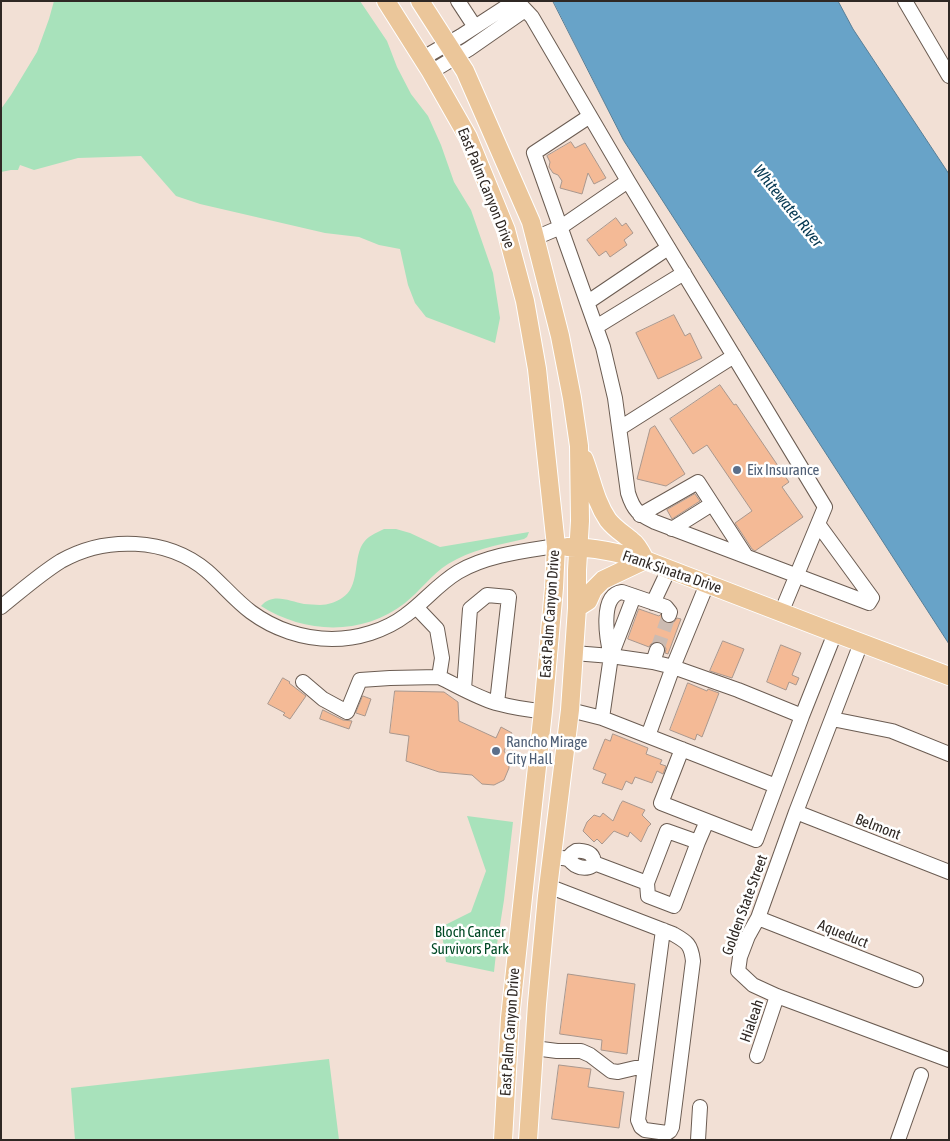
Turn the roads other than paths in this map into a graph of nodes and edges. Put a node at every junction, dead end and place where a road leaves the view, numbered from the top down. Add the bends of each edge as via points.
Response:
1 (386, 1) edge
2 (420, 1) edge
3 (458, 1) edge
4 (905, 1) edge
5 (519, 4) edge
6 (475, 27) junction
7 (451, 50) junction
8 (427, 65) junction
9 (949, 76) edge
10 (590, 116) junction
11 (628, 182) junction
12 (561, 227) junction
13 (535, 238) junction
14 (668, 248) junction
15 (684, 273) junction
16 (588, 302) junction
17 (596, 327) junction
18 (734, 356) junction
19 (620, 428) junction
20 (579, 446) junction
21 (712, 504) junction
22 (640, 514) junction
23 (818, 524) junction
24 (672, 528) junction
25 (556, 546) junction
26 (579, 547) junction
27 (746, 556) junction
28 (646, 560) junction
29 (669, 569) junction
30 (796, 575) junction
31 (707, 584) junction
32 (634, 596) junction
33 (653, 603) junction
34 (1, 607) edge
35 (416, 607) junction
36 (577, 608) junction
37 (781, 613) junction
38 (669, 615) dead end
39 (835, 634) junction
40 (861, 643) junction
41 (574, 653) junction
42 (611, 656) junction
43 (674, 667) junction
44 (949, 676) edge
45 (439, 677) junction
46 (303, 682) dead end
47 (464, 689) junction
48 (497, 703) junction
49 (570, 710) junction
50 (543, 711) junction
51 (802, 716) junction
52 (602, 718) junction
53 (832, 719) junction
54 (648, 736) junction
55 (682, 749) junction
56 (949, 754) edge
57 (776, 786) junction
58 (796, 812) junction
59 (707, 821) junction
60 (698, 842) junction
61 (559, 859) junction
62 (949, 872) edge
63 (646, 883) junction
64 (548, 886) junction
65 (758, 918) junction
66 (664, 930) junction
67 (916, 980) dead end
68 (777, 996) junction
69 (534, 1048) junction
70 (757, 1056) dead end
71 (949, 1060) edge
72 (645, 1068) junction
73 (921, 1075) dead end
74 (700, 1106) dead end
75 (503, 1140) edge
76 (528, 1140) edge
77 (698, 1140) edge
78 (898, 1140) edge

1 - 8 main road, East Palm Canyon Drive
2 - 7 main road, East Palm Canyon Drive
3 - 6 street
4 - 9 street
5 - 6 street
5 - 7 street via 472,48
5 - 10 street via 532,17
6 - 7 street
7 - 8 street
7 - 13 main road, East Palm Canyon Drive via 465,71 491,129
8 - 25 main road, East Palm Canyon Drive via 468,137 506,230 525,301 537,369
10 - 11 street
10 - 12 street via 534,153
11 - 12 street
11 - 14 street
12 - 13 street
12 - 16 street
13 - 20 main road, East Palm Canyon Drive via 562,345
14 - 15 street
14 - 16 street
15 - 17 street
15 - 18 street
16 - 17 street
17 - 19 street
18 - 19 street
18 - 23 street via 825,506
19 - 22 street via 628,493 631,505
20 - 26 main road, East Palm Canyon Drive
20 - 28 main road via 598,504 609,522 634,541
21 - 22 street via 698,482
21 - 24 street
21 - 27 street
22 - 24 street
23 - 30 street
23 - 30 street via 872,598 869,603
24 - 27 street
25 - 26 main road, Frank Sinatra Drive
25 - 35 street, Frank Sinatra Drive via 507,555 459,571
25 - 50 main road, East Palm Canyon Drive
26 - 28 main road, Frank Sinatra Drive
26 - 36 main road, East Palm Canyon Drive
27 - 30 street
28 - 29 main road, Frank Sinatra Drive
28 - 36 main road via 603,580 588,600
29 - 31 main road, Frank Sinatra Drive
29 - 33 street
30 - 37 street
31 - 37 main road, Frank Sinatra Drive
31 - 43 street
32 - 33 street
32 - 42 street
32 - 42 street via 622,592 611,598 607,638
33 - 38 street via 666,607
34 - 35 street, Frank Sinatra Drive via 73,555 103,546 135,544 166,549 192,561 250,612 288,633 314,638 348,638 392,624
35 - 45 street via 437,629 442,658
36 - 41 main road, East Palm Canyon Drive
37 - 39 main road, Frank Sinatra Drive
39 - 40 main road, Frank Sinatra Drive
39 - 51 street
40 - 44 main road, Frank Sinatra Drive
40 - 53 street, Golden State Street
41 - 42 street
41 - 49 main road, East Palm Canyon Drive
42 - 43 street via 655,656
42 - 52 street
43 - 51 street
43 - 54 street
45 - 46 street via 360,680 346,712
45 - 47 street
47 - 48 street
47 - 48 street via 470,609 487,595 509,597
48 - 50 street
49 - 52 street
49 - 61 main road, East Palm Canyon Drive
50 - 75 main road, East Palm Canyon Drive via 510,1018
51 - 57 street
52 - 54 street
53 - 56 street via 892,732
53 - 58 street, Golden State Street
54 - 55 street
55 - 57 street
55 - 59 street via 661,803
57 - 59 street via 756,840
58 - 62 street, Belmont
58 - 65 street, Golden State Street
59 - 60 street
60 - 63 street via 667,831
60 - 63 street via 674,906 648,896
61 - 63 street via 582,868 588,868 594,862
61 - 64 main road, East Palm Canyon Drive
64 - 66 street
64 - 69 main road, East Palm Canyon Drive
65 - 67 street, Aqueduct
65 - 68 street, Golden State Street via 740,957 738,971 752,985
66 - 72 street
66 - 72 street via 688,944 693,961 672,1127 667,1133 645,1130 639,1124
68 - 70 street, Hialeah
68 - 71 street, Golden State Street
69 - 72 street via 585,1052 611,1071
69 - 76 main road, East Palm Canyon Drive
73 - 78 street
74 - 77 street

